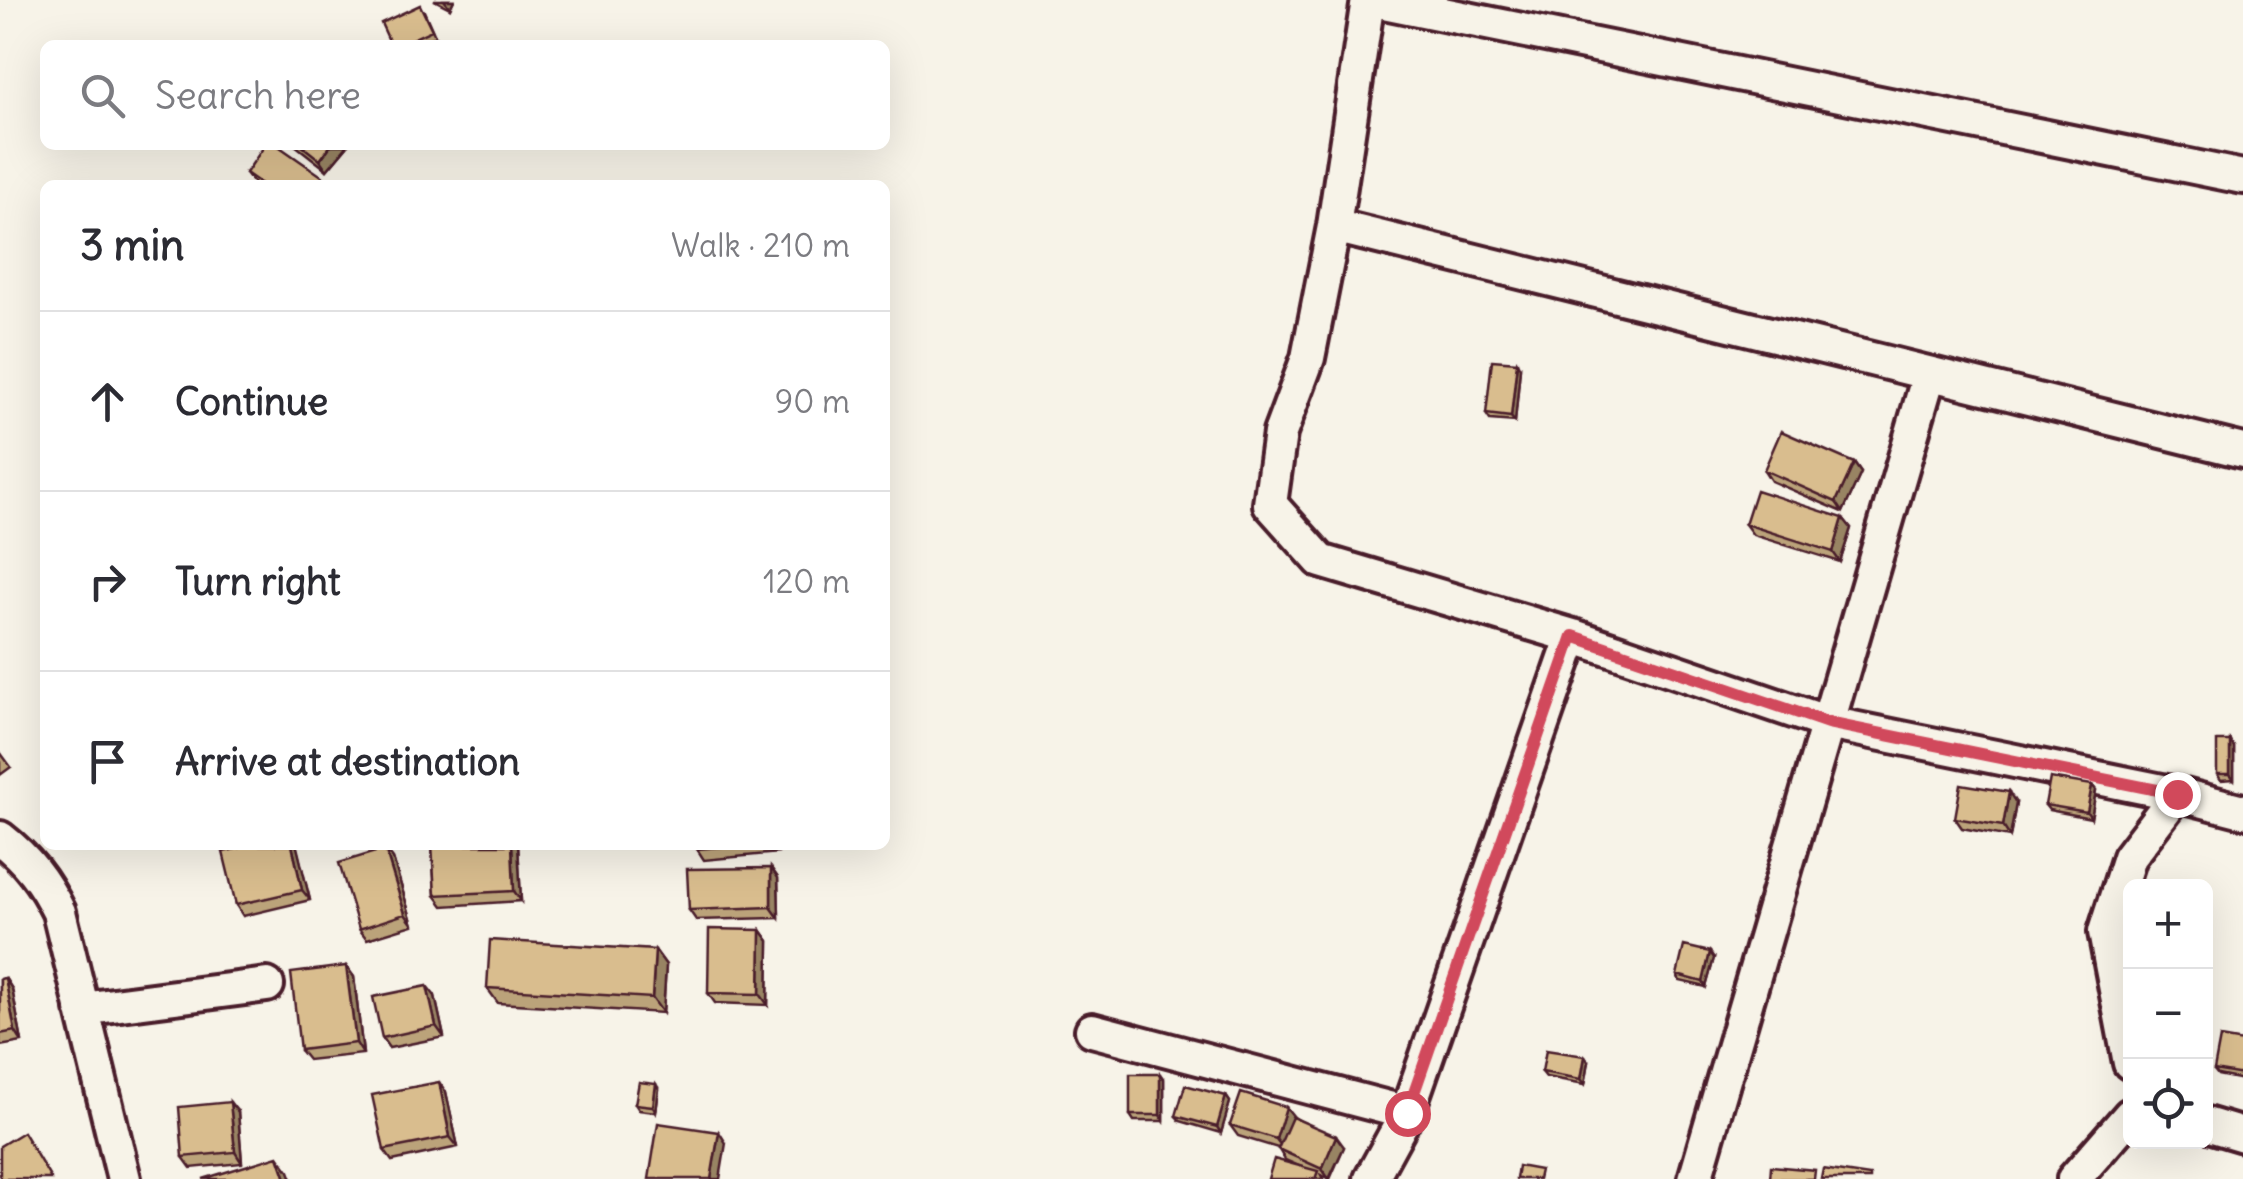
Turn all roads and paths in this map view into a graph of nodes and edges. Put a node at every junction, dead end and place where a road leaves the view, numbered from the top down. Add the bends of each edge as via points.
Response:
1 (1371, 0) edge
2 (2243, 177) edge
3 (1334, 226) junction
4 (1929, 376) junction
5 (2243, 450) edge
6 (1573, 636) junction
7 (1828, 723) junction
8 (2177, 794) junction
9 (2243, 811) edge
10 (0, 838) edge
11 (267, 985) dead end
12 (82, 1009) junction
13 (1092, 1030) dead end
14 (2129, 1059) edge
15 (1407, 1113) junction
16 (2123, 1123) edge
17 (2213, 1126) edge
18 (2243, 1135) edge
19 (124, 1179) edge
20 (1371, 1179) edge
21 (1695, 1179) edge
22 (2074, 1179) edge

1 - 2 street
1 - 3 street
3 - 4 street
3 - 6 street via 1308,358 1280,433 1270,504 1322,561
4 - 5 street
4 - 7 street
6 - 7 street
6 - 15 street
7 - 8 street
7 - 21 street
8 - 9 street
8 - 14 street via 2129,858 2105,932
10 - 12 street via 24,856 59,912
11 - 12 street
12 - 19 street
13 - 15 street
15 - 20 street
16 - 22 street
17 - 18 street

